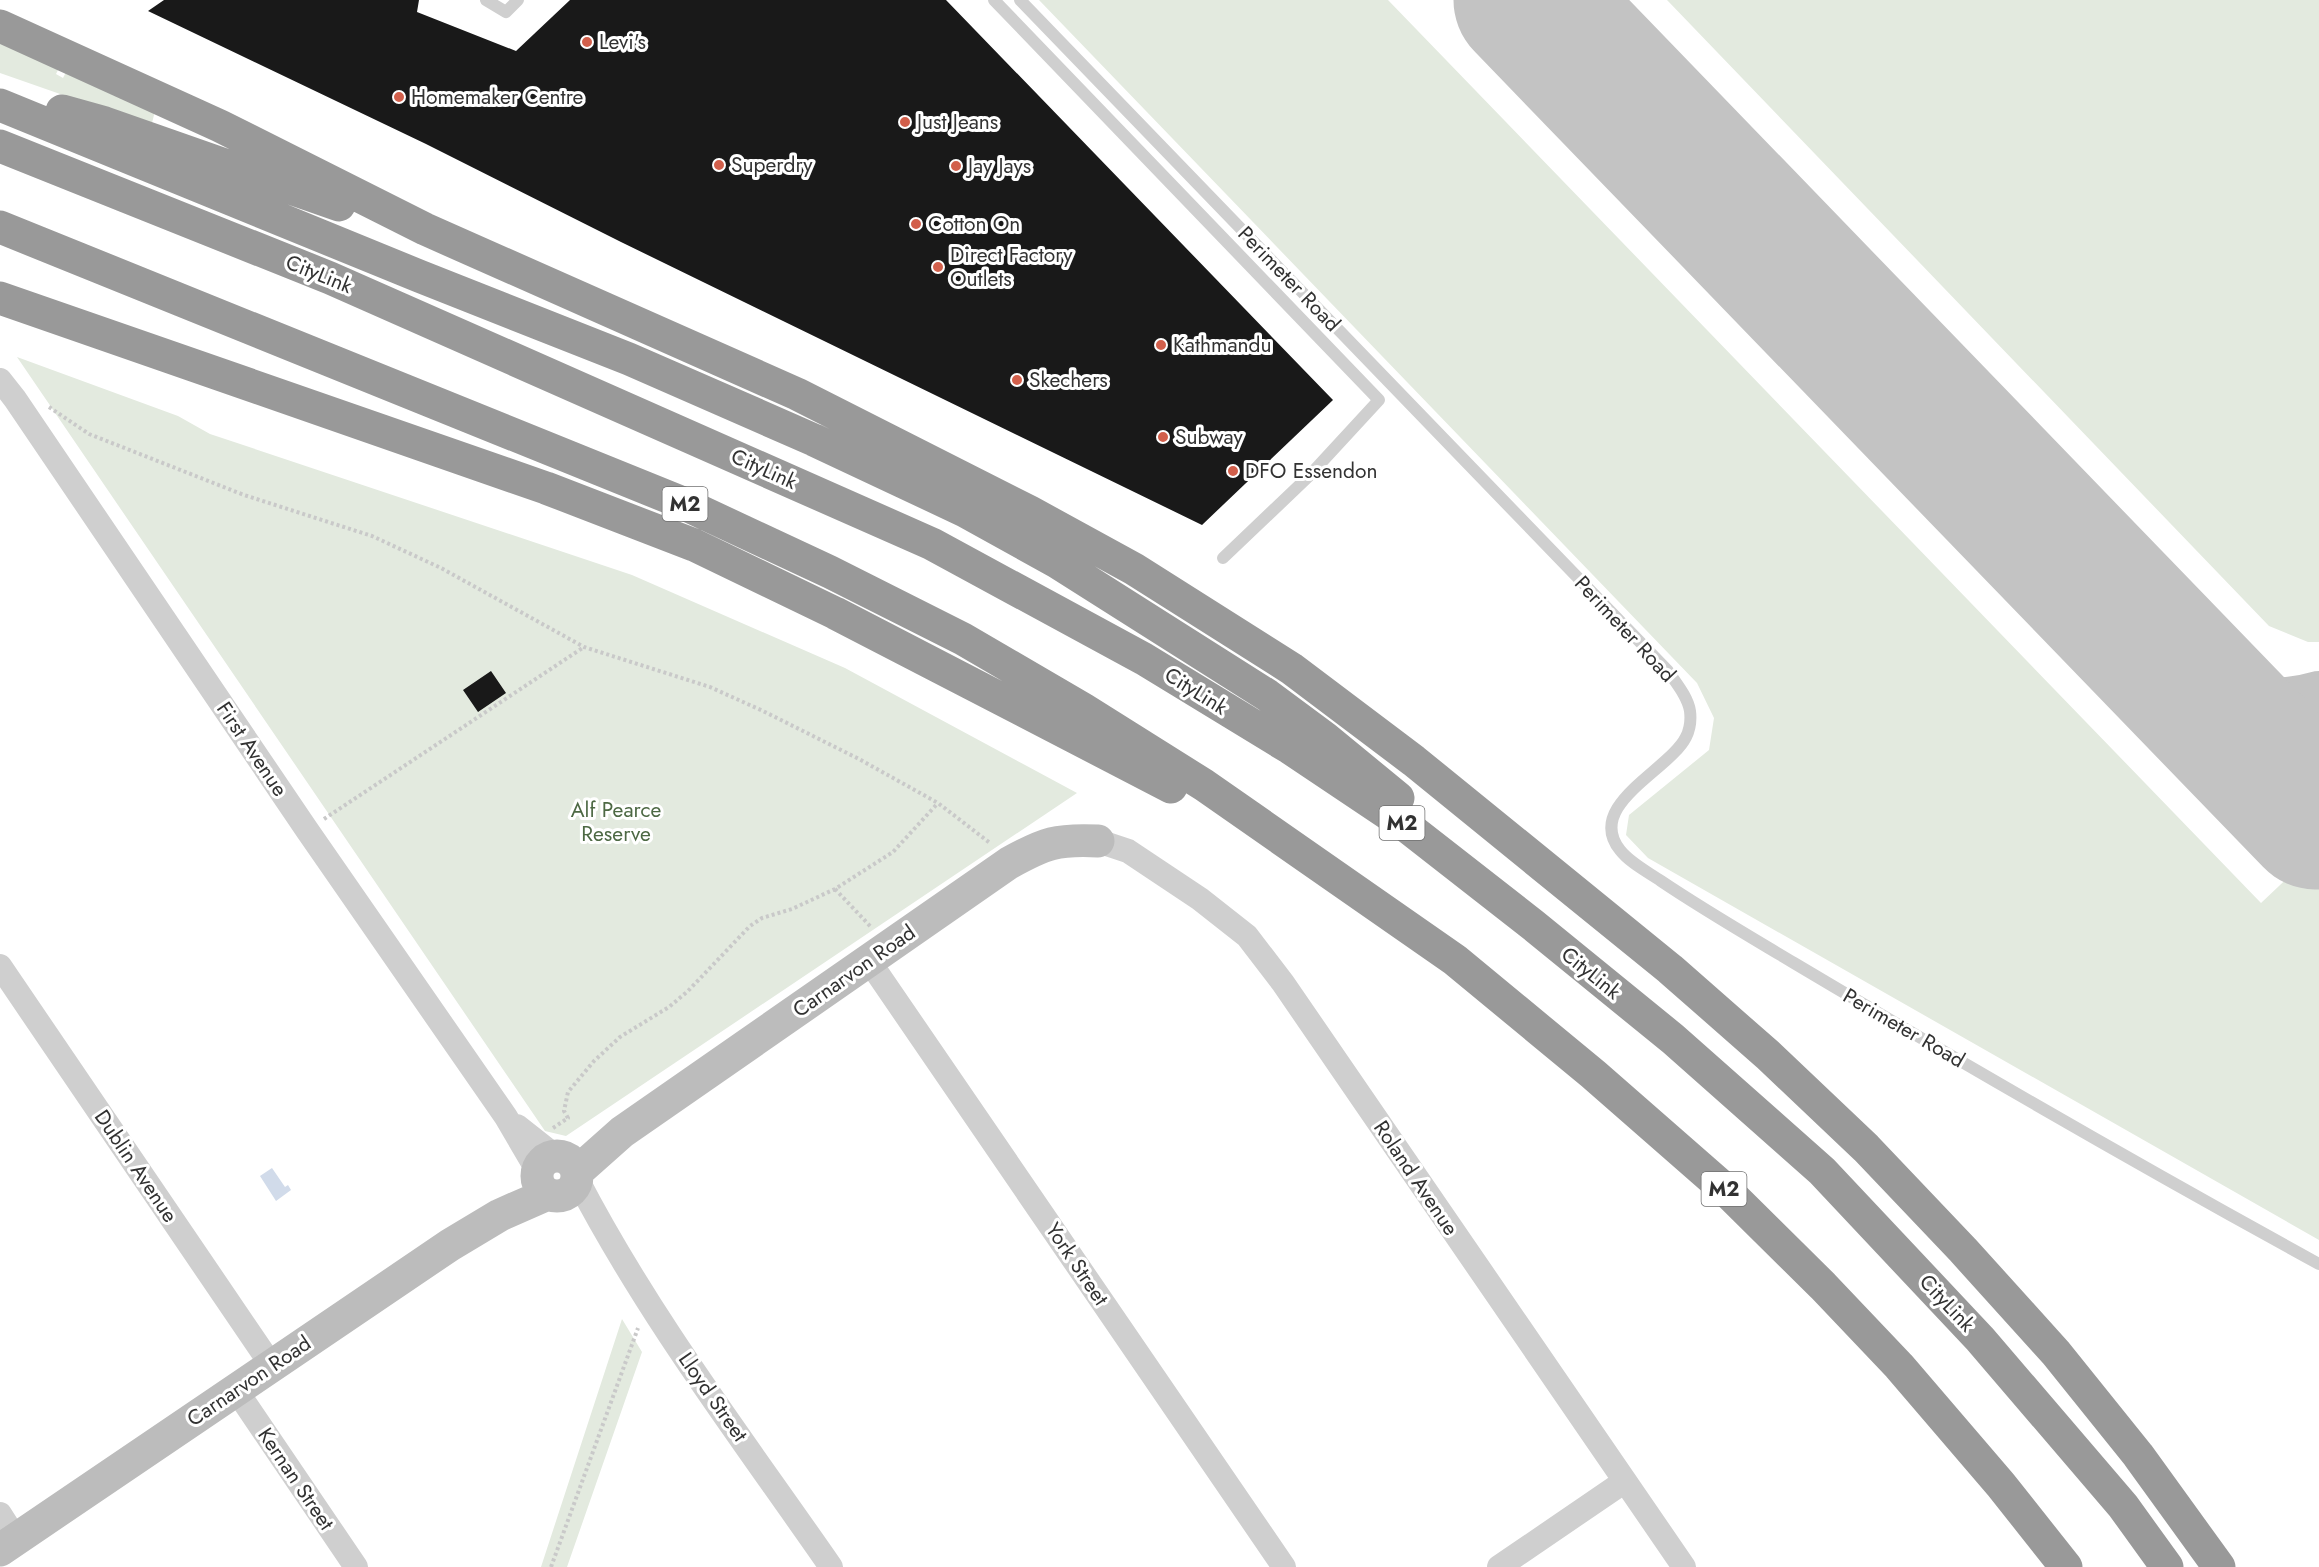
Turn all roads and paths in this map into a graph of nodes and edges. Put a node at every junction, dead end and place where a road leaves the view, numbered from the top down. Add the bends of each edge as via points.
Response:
1 (486, 0) edge
2 (518, 0) edge
3 (994, 0) edge
4 (1020, 0) edge
5 (0, 26) edge
6 (0, 96) edge
7 (0, 105) edge
8 (0, 146) edge
9 (0, 227) edge
10 (425, 230) junction
11 (0, 298) edge
12 (0, 380) edge
13 (15, 399) junction
14 (1223, 558) dead end
15 (584, 647) junction
16 (938, 803) junction
17 (307, 830) junction
18 (1098, 841) joint
19 (1009, 864) junction
20 (1327, 869) junction
21 (835, 889) junction
22 (1533, 925) junction
23 (880, 954) junction
24 (0, 966) edge
25 (555, 1171) junction
26 (2319, 1264) edge
27 (647, 1302) junction
28 (272, 1366) junction
29 (236, 1390) junction
30 (1625, 1481) junction
31 (5, 1534) edge
32 (356, 1567) edge
33 (551, 1567) edge
34 (831, 1567) edge
35 (1284, 1567) edge
36 (1499, 1567) edge
37 (1684, 1567) edge
38 (2066, 1567) edge
39 (2167, 1567) edge
40 (2218, 1567) edge

1 - 2 lane via 506,12
3 - 14 lane via 1379,400 1308,477
4 - 26 lane, Perimeter Road via 1668,671 1690,710 1690,725 1676,749 1614,811 1613,836 1620,850 1679,893 1840,990 2171,1183
5 - 10 highway via 220,126
6 - 10 highway via 105,123 319,199
7 - 22 highway via 629,359 965,511 1076,574 1267,695 1392,793
8 - 22 highway, CityLink / M2 via 330,278 932,544 1144,659 1290,748 1405,825
9 - 20 highway, M2 via 678,501 830,572 963,639 1083,709
10 - 40 highway via 797,394 1030,512 1222,623 1357,716 1670,969 1866,1148 2056,1353 2138,1455
11 - 20 highway via 546,489 694,545 846,618
12 - 13 street, First Avenue
13 - 15 path via 26,392 89,434 244,495 372,536 441,568
13 - 17 street, First Avenue
15 - 16 path via 710,687 859,759
15 - 17 path
16 - 19 path via 984,836
16 - 21 path via 893,852
17 - 25 street, First Avenue via 506,1117
18 - 19 street, Carnarvon Road via 1068,840 1038,847
18 - 30 street, Roland Avenue via 1128,851 1247,936
19 - 23 street, Carnarvon Road
20 - 38 highway, M2 via 1455,960 1729,1193 1899,1366
21 - 23 path
21 - 25 path via 750,926 682,997 620,1037 594,1061 567,1092 564,1111 568,1118
22 - 39 highway, CityLink / M2 via 1822,1171 1980,1339 2123,1506
23 - 25 street, Carnarvon Road via 622,1132
23 - 35 street, York Street
24 - 28 street, Dublin Avenue
25 - 27 street, Lloyd Street via 600,1224
25 - 28 street, Carnarvon Road via 500,1215
27 - 33 path
27 - 34 street, Lloyd Street
28 - 29 street, Carnarvon Road
29 - 31 street, Carnarvon Road
29 - 32 street, Kernan Street
30 - 36 street
30 - 37 street, Roland Avenue

